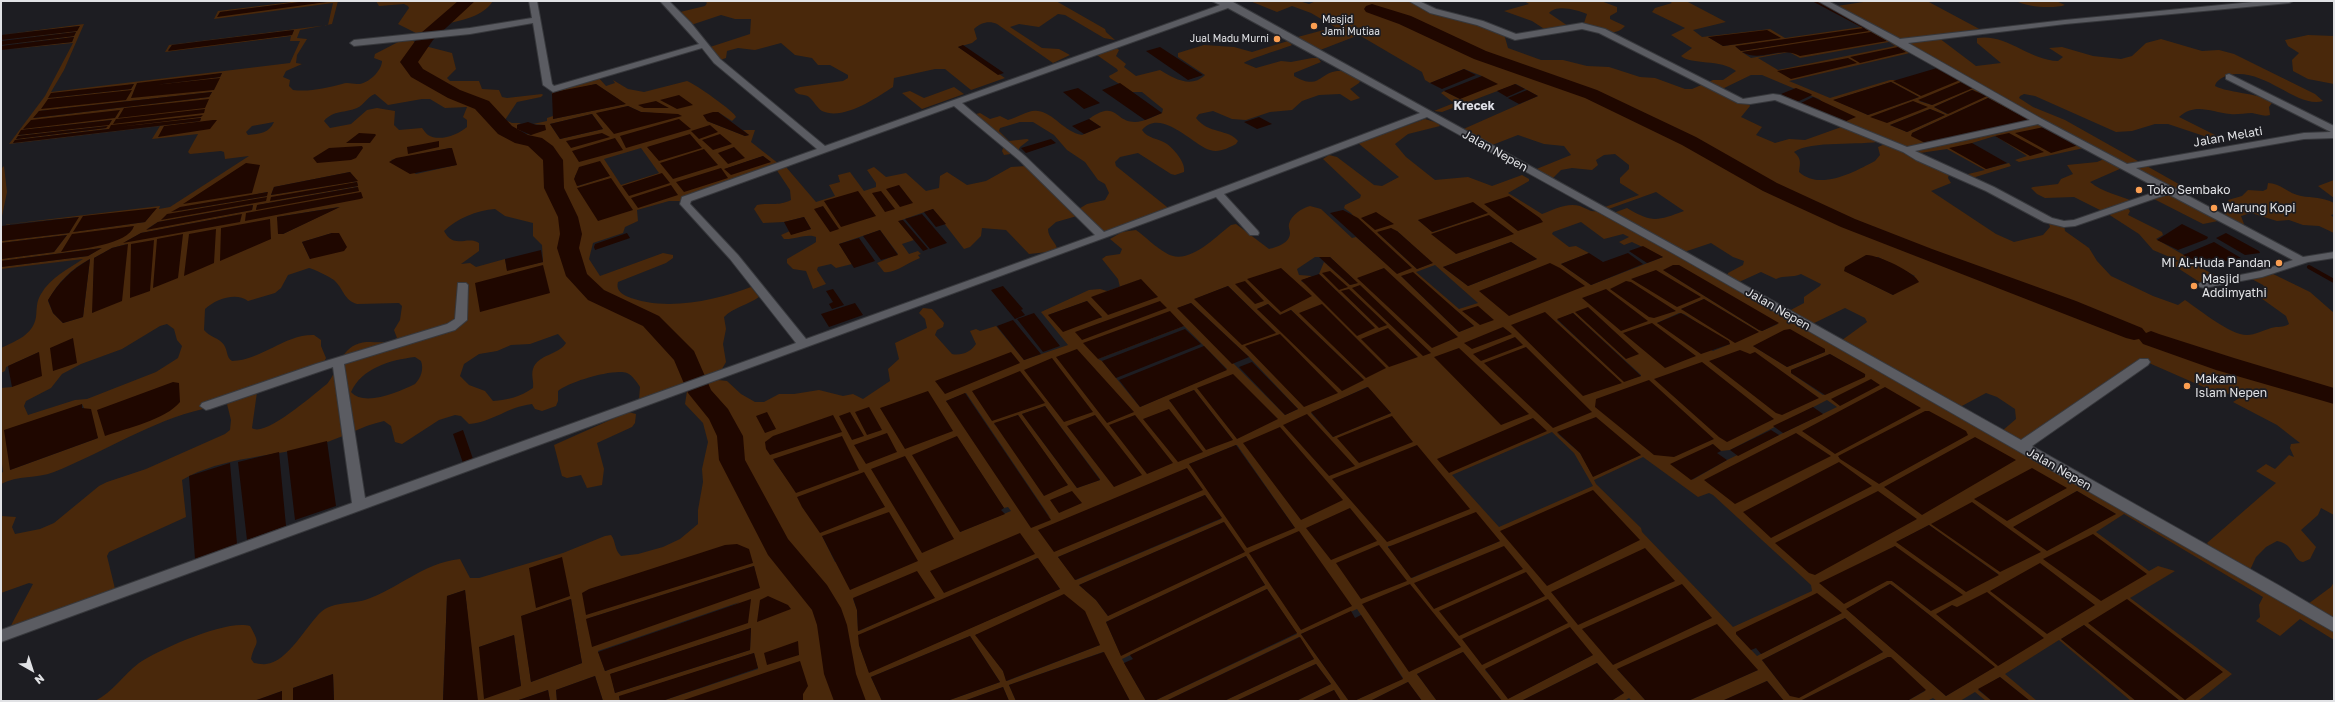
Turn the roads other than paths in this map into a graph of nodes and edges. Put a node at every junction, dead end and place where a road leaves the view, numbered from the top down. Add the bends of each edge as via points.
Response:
1 (533, 1) edge
2 (664, 1) edge
3 (1216, 1) edge
4 (1413, 1) edge
5 (1822, 1) edge
6 (2289, 1) edge
7 (1234, 3) edge
8 (537, 20) junction
9 (1899, 42) junction
10 (354, 43) dead end
11 (704, 45) junction
12 (2230, 77) dead end
13 (955, 102) junction
14 (1426, 114) junction
15 (2039, 121) junction
16 (2334, 130) edge
17 (2334, 134) edge
18 (824, 150) junction
19 (1906, 150) junction
20 (2126, 167) junction
21 (2169, 190) junction
22 (1218, 194) junction
23 (1254, 233) dead end
24 (1102, 236) junction
25 (2334, 255) edge
26 (2303, 261) junction
27 (462, 285) dead end
28 (2204, 285) dead end
29 (803, 344) junction
30 (2144, 362) dead end
31 (338, 363) junction
32 (206, 406) dead end
33 (2021, 446) junction
34 (358, 504) junction
35 (2334, 626) edge
36 (1, 636) edge

1 - 8 street
2 - 11 street
3 - 7 street, Jalan Nepen
4 - 19 street via 1433,11 1480,23 1515,37 1582,26 1602,31 1742,101 1777,97
5 - 9 street
6 - 9 street via 2065,22
7 - 13 street
7 - 14 street, Jalan Nepen
8 - 10 street via 435,36
8 - 11 street via 548,86 555,89
9 - 15 street
11 - 18 street via 717,61
12 - 16 street
13 - 18 street
13 - 24 street via 1022,158
14 - 22 street
14 - 33 street, Jalan Nepen via 1680,253
15 - 19 street
15 - 20 street
17 - 20 street, Jalan Melati via 2304,136
18 - 29 street via 707,190 684,201 734,257
19 - 21 street via 1918,158 1990,188 2058,223 2075,223
20 - 21 street
21 - 26 street
22 - 23 street
22 - 24 street
24 - 29 street
25 - 26 street
26 - 28 street via 2262,274
27 - 31 street via 462,317 457,324
29 - 34 street
30 - 33 street
31 - 32 street
31 - 34 street
33 - 35 street, Jalan Nepen
34 - 36 street

